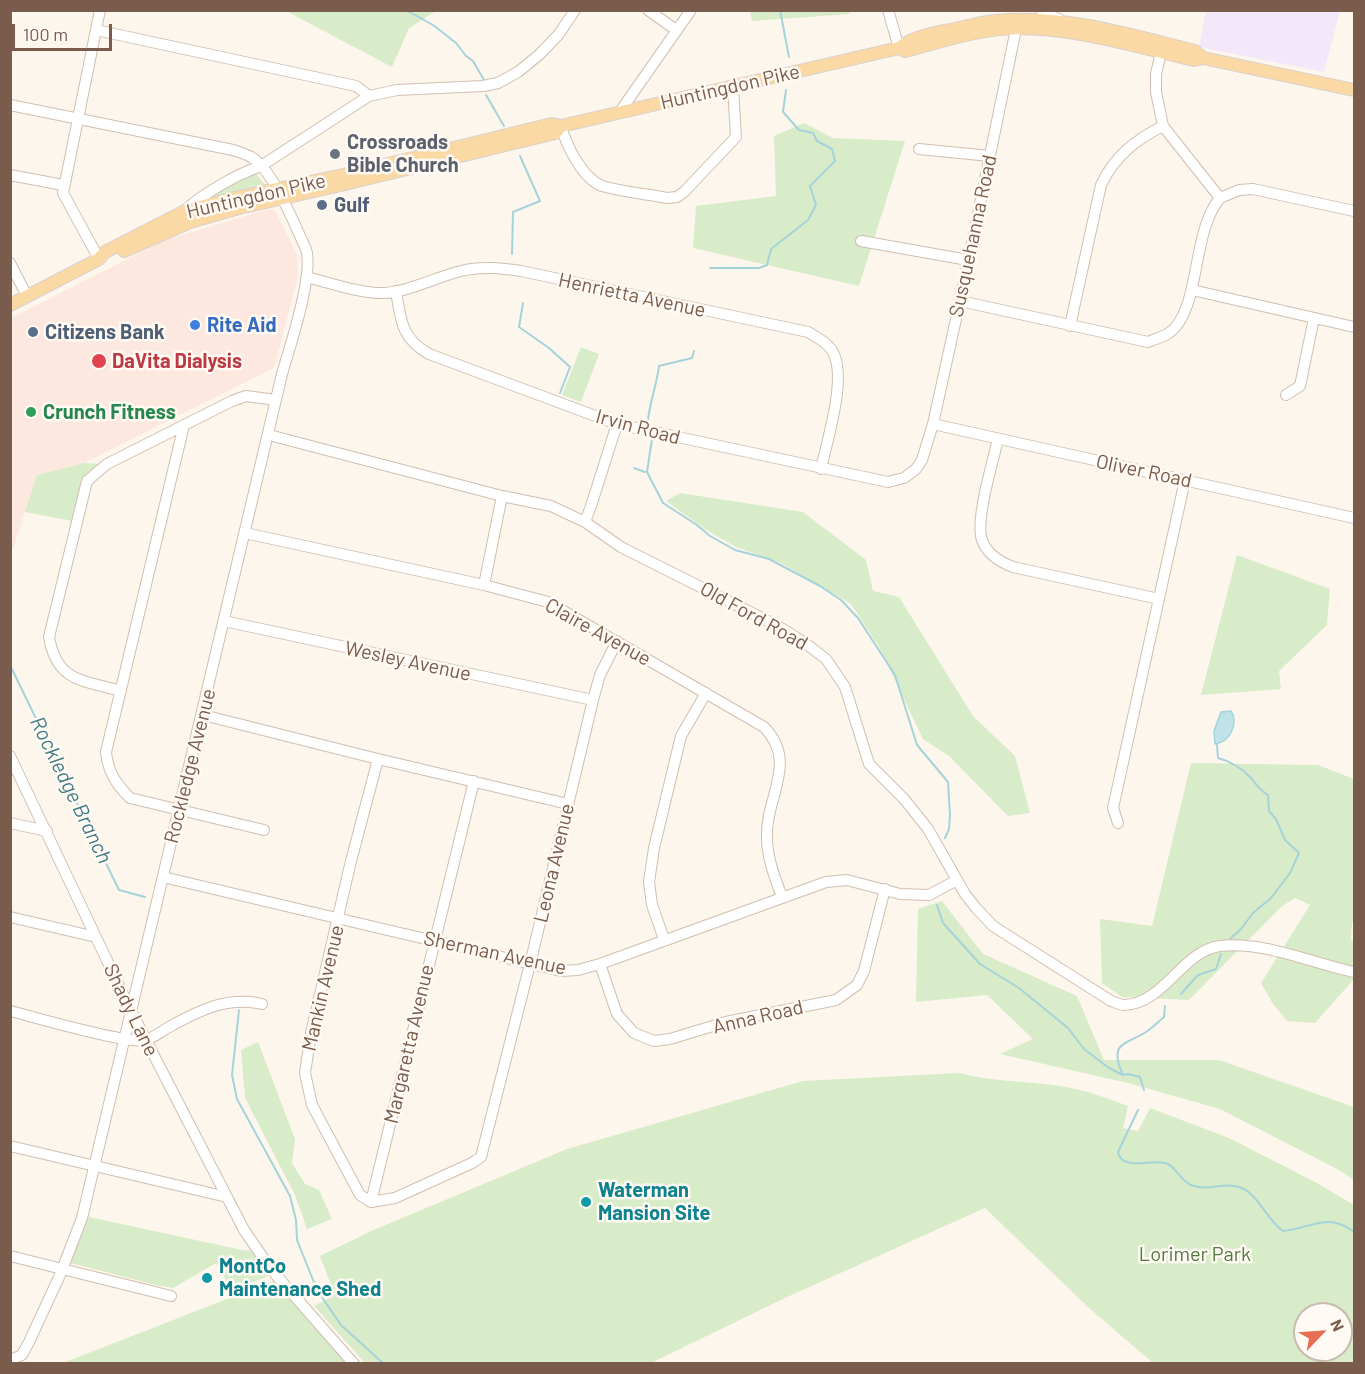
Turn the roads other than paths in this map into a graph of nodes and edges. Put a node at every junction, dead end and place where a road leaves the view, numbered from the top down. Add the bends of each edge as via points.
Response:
1 (100, 10) edge
2 (575, 10) edge
3 (648, 10) edge
4 (690, 10) edge
5 (888, 10) edge
6 (1041, 10) edge
7 (1017, 20) edge
8 (1066, 23) junction
9 (96, 30) junction
10 (676, 30) junction
11 (899, 48) junction
12 (1163, 48) junction
13 (733, 87) junction
14 (1354, 90) edge
15 (369, 96) junction
16 (10, 105) edge
17 (619, 113) junction
18 (76, 119) junction
19 (561, 126) junction
20 (1163, 126) junction
21 (919, 149) dead end
22 (990, 156) junction
23 (261, 165) junction
24 (10, 175) edge
25 (63, 185) junction
26 (280, 194) junction
27 (1220, 198) junction
28 (185, 211) junction
29 (1354, 211) edge
30 (861, 241) dead end
31 (99, 259) junction
32 (968, 260) junction
33 (10, 263) edge
34 (308, 277) junction
35 (1192, 290) junction
36 (396, 291) junction
37 (27, 296) junction
38 (960, 301) junction
39 (10, 304) edge
40 (1314, 318) junction
41 (1070, 326) junction
42 (1354, 327) edge
43 (1286, 395) dead end
44 (276, 400) junction
45 (617, 424) junction
46 (933, 424) junction
47 (184, 425) junction
48 (269, 435) junction
49 (998, 439) junction
50 (922, 460) joint
51 (821, 469) junction
52 (1185, 480) junction
53 (502, 496) junction
54 (1354, 518) edge
55 (585, 522) junction
56 (245, 533) junction
57 (483, 585) junction
58 (1159, 599) junction
59 (224, 621) junction
60 (617, 641) junction
61 (121, 691) junction
62 (705, 693) junction
63 (593, 700) junction
64 (203, 715) junction
65 (10, 756) edge
66 (378, 759) junction
67 (474, 781) junction
68 (568, 804) junction
69 (178, 810) junction
70 (10, 823) edge
71 (1118, 823) dead end
72 (264, 830) dead end
73 (46, 831) junction
74 (164, 876) junction
75 (957, 880) junction
76 (885, 889) junction
77 (782, 897) junction
78 (10, 917) edge
79 (339, 918) junction
80 (96, 937) junction
81 (664, 939) junction
82 (434, 940) junction
83 (530, 964) junction
84 (600, 964) junction
85 (1354, 972) edge
86 (262, 1004) dead end
87 (10, 1011) edge
88 (131, 1011) junction
89 (125, 1039) junction
90 (146, 1040) junction
91 (10, 1146) edge
92 (96, 1166) junction
93 (227, 1197) junction
94 (372, 1202) junction
95 (10, 1257) edge
96 (264, 1259) tunnel mouth
97 (62, 1269) junction
98 (276, 1275) tunnel mouth
99 (171, 1296) dead end
100 (10, 1360) edge
101 (354, 1364) edge

1 - 9 street
2 - 15 street via 540,54 498,83 397,90
3 - 10 street
4 - 10 street
5 - 11 street
6 - 8 street
7 - 8 main road, Huntingdon Pike
7 - 11 main road, Huntingdon Pike via 998,29 905,51
7 - 12 main road, Huntingdon Pike
7 - 22 street, Susquehanna Road
8 - 12 main road, Huntingdon Pike via 1108,30
9 - 15 street via 356,86
9 - 18 street
10 - 17 street
11 - 13 main road, Huntingdon Pike
12 - 14 main road, Huntingdon Pike via 1194,60 1203,58
12 - 20 street via 1155,92
13 - 17 main road, Huntingdon Pike
13 - 19 street via 736,137 677,197 600,185 578,162
15 - 23 street
16 - 18 street
17 - 19 main road, Huntingdon Pike
18 - 23 street via 233,150
18 - 25 street
19 - 26 main road, Huntingdon Pike via 552,124
20 - 27 street
20 - 41 street via 1120,154 1108,169 1101,185
21 - 22 street
22 - 32 street, Susquehanna Road
23 - 26 street, Rockledge Avenue
23 - 28 street
24 - 25 street
25 - 31 street via 63,193
26 - 28 main road, Huntingdon Pike via 234,198
26 - 31 main road, Huntingdon Pike via 190,222 108,259
26 - 34 street, Rockledge Avenue via 306,249
27 - 29 street via 1239,189 1253,189
27 - 35 street via 1212,207 1200,241
28 - 31 main road, Huntingdon Pike via 105,252
30 - 32 street
31 - 37 main road, Huntingdon Pike
32 - 38 street, Susquehanna Road
33 - 37 street
34 - 36 street, Henrietta Avenue via 364,290
34 - 44 street, Rockledge Avenue
35 - 40 street
35 - 41 street via 1182,317 1171,332 1148,342
36 - 45 street, Irvin Road via 402,325 407,338 417,347
36 - 51 street, Henrietta Avenue via 462,270 521,270 808,332 824,341 838,364 839,381
37 - 39 main road, Huntingdon Pike
38 - 41 street
38 - 46 street, Susquehanna Road
40 - 42 street
40 - 43 street via 1300,386
44 - 47 street via 246,396
44 - 48 street, Rockledge Avenue
45 - 51 street, Irvin Road
45 - 55 street
46 - 49 street, Oliver Road
46 - 50 street, Susquehanna Road
47 - 61 street
47 - 61 street via 107,464 87,481 49,637 52,654 71,677
48 - 53 street, Old Ford Road
48 - 56 street, Rockledge Avenue
49 - 52 street, Oliver Road
49 - 58 street via 980,521 982,540 990,553 1013,567
50 - 51 street, Irvin Road via 904,478 888,482
52 - 54 street, Oliver Road
52 - 58 street
53 - 55 street, Old Ford Road via 551,506
53 - 57 street
55 - 75 street, Old Ford Road via 621,547 778,626 826,658 845,687 869,764 928,829
56 - 57 street, Claire Avenue
56 - 59 street, Rockledge Avenue
57 - 60 street, Claire Avenue via 548,602
58 - 71 street via 1113,808
59 - 63 street, Wesley Avenue
59 - 64 street, Rockledge Avenue
60 - 62 street, Claire Avenue
60 - 63 street, Leona Avenue
61 - 69 street via 106,752 107,766 116,784 130,798
62 - 77 street, Claire Avenue via 764,727 779,750 781,768 766,837
62 - 81 street via 681,736 654,848 649,882
63 - 68 street, Leona Avenue
64 - 66 street
64 - 69 street, Rockledge Avenue
65 - 73 street, Shady Lane
66 - 67 street
66 - 79 street, Mankin Avenue
67 - 68 street
67 - 82 street, Margaretta Avenue
68 - 83 street, Leona Avenue
69 - 72 street
69 - 74 street, Rockledge Avenue
70 - 73 street
73 - 80 street, Shady Lane
74 - 79 street, Sherman Avenue
74 - 88 street, Rockledge Avenue
75 - 76 street, Sherman Avenue via 929,895
75 - 85 street, Old Ford Road via 993,926 1092,990 1124,1005 1153,994 1200,955 1221,946 1282,952
76 - 77 street, Sherman Avenue via 847,880 826,882
76 - 84 street, Anna Road via 864,971 857,985 836,1000 654,1041 634,1033 622,1022
77 - 81 street, Sherman Avenue
78 - 80 street
79 - 82 street, Sherman Avenue
79 - 94 street, Mankin Avenue via 305,1073 312,1105 360,1195
80 - 88 street, Shady Lane
81 - 84 street, Sherman Avenue
82 - 83 street, Sherman Avenue
82 - 94 street, Margaretta Avenue
83 - 84 street, Sherman Avenue via 561,971
83 - 94 street, Leona Avenue via 481,1157 395,1198
86 - 90 street via 233,1000 200,1010
87 - 89 street
88 - 89 street, Rockledge Avenue
88 - 90 street, Shady Lane
89 - 90 street
89 - 92 street, Rockledge Avenue
90 - 93 street, Shady Lane
91 - 92 street
92 - 93 street
92 - 97 street, Rockledge Avenue via 82,1218
93 - 96 street, Shady Lane
95 - 97 street
97 - 99 street
97 - 100 street, Rockledge Avenue via 22,1355
98 - 101 street

